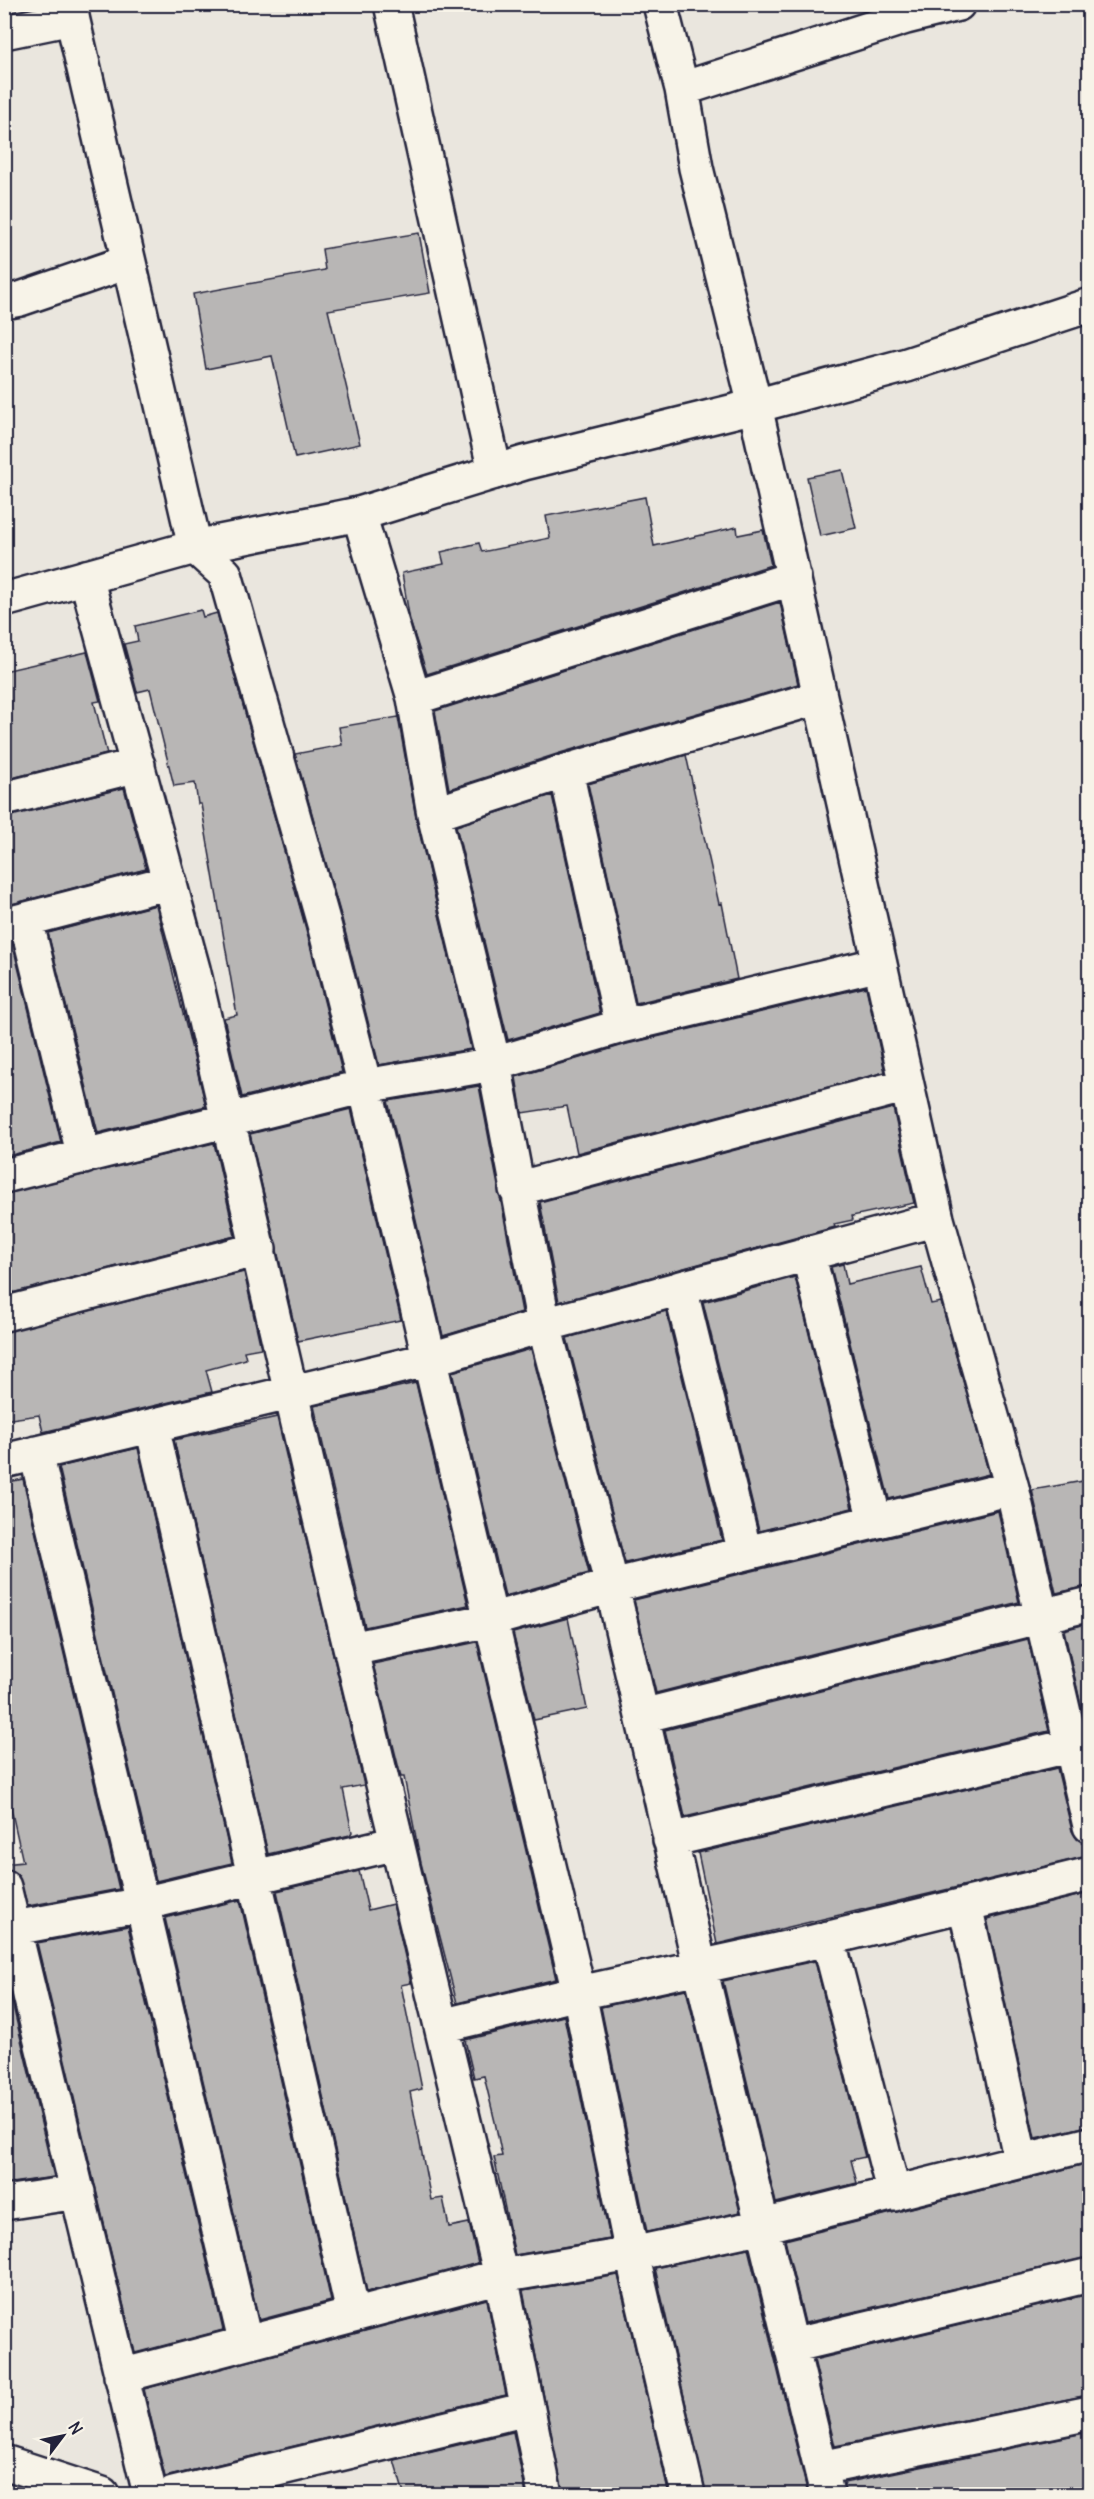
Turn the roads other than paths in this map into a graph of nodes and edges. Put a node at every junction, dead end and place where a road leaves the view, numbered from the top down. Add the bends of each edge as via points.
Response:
1 (391, 4) edge
2 (660, 4) edge
3 (958, 4) edge
4 (70, 11) edge
5 (4, 32) edge
6 (682, 89) junction
7 (128, 262) junction
8 (4, 302) edge
9 (1089, 305) edge
10 (755, 406) junction
11 (495, 472) junction
12 (359, 514) junction
13 (195, 547) junction
14 (86, 577) junction
15 (794, 578) junction
16 (4, 600) edge
17 (820, 697) junction
18 (414, 698) junction
19 (138, 765) junction
20 (566, 771) junction
21 (4, 799) edge
22 (434, 814) junction
23 (170, 882) junction
24 (15, 923) edge
25 (880, 964) junction
26 (622, 1026) junction
27 (494, 1064) junction
28 (907, 1085) junction
29 (365, 1086) junction
30 (229, 1122) junction
31 (84, 1157) junction
32 (4, 1176) edge
33 (516, 1189) junction
34 (936, 1219) junction
35 (259, 1249) junction
36 (808, 1254) junction
37 (680, 1288) junction
38 (4, 1314) edge
39 (544, 1325) junction
40 (431, 1359) junction
41 (292, 1392) junction
42 (152, 1426) junction
43 (36, 1453) junction
44 (4, 1461) edge
45 (1012, 1488) junction
46 (875, 1521) junction
47 (745, 1553) junction
48 (612, 1586) junction
49 (1089, 1604) edge
50 (1041, 1616) junction
51 (490, 1620) junction
52 (351, 1649) junction
53 (642, 1716) junction
54 (1080, 1743) edge
55 (1089, 1826) edge
56 (670, 1840) junction
57 (397, 1843) junction
58 (1089, 1874) edge
59 (254, 1878) junction
60 (4, 1887) edge
61 (142, 1904) junction
62 (965, 1905) junction
63 (9, 1929) edge
64 (828, 1938) junction
65 (700, 1967) junction
66 (579, 1993) junction
67 (441, 2026) junction
68 (1089, 2144) edge
69 (1021, 2161) junction
70 (78, 2192) junction
71 (894, 2193) junction
72 (4, 2203) edge
73 (763, 2226) junction
74 (632, 2254) junction
75 (1089, 2275) edge
76 (501, 2276) junction
77 (353, 2313) junction
78 (245, 2342) junction
79 (792, 2346) junction
80 (121, 2376) junction
81 (527, 2409) junction
82 (1089, 2413) edge
83 (4, 2462) edge
84 (824, 2481) edge
85 (102, 2494) edge
86 (150, 2494) edge
87 (173, 2494) edge
88 (546, 2494) edge
89 (688, 2494) edge

1 - 11 street
2 - 6 street
3 - 6 street
4 - 5 street
4 - 7 street
6 - 10 street via 696,168
7 - 8 street
7 - 13 street
9 - 10 street via 907,365
10 - 11 street
10 - 15 street
11 - 12 street
12 - 13 street
12 - 18 street
13 - 14 street
13 - 29 street via 225,574 324,924
14 - 16 street
14 - 19 street
15 - 17 street
15 - 18 street
17 - 20 street
17 - 25 street
18 - 22 street
19 - 21 street
19 - 23 street
20 - 22 street
20 - 26 street
22 - 27 street
23 - 24 street
23 - 30 street
24 - 31 street
25 - 26 street
25 - 28 street
26 - 27 street
27 - 29 street
27 - 33 street
28 - 33 street
28 - 34 street
29 - 30 street
29 - 40 street
30 - 31 street
30 - 35 street
31 - 32 street
33 - 39 street
34 - 36 street
34 - 45 street
35 - 38 street
35 - 41 street
36 - 37 street
36 - 46 street
37 - 39 street
37 - 47 street
39 - 40 street
39 - 48 street
40 - 41 street
40 - 51 street
41 - 42 street
41 - 52 street
42 - 43 street
42 - 59 street
43 - 44 street
43 - 61 street
45 - 46 street
45 - 50 street
46 - 47 street
47 - 48 street
48 - 51 street
48 - 53 street
49 - 50 street
50 - 53 street
50 - 54 street
51 - 52 street
51 - 66 street
52 - 57 street
53 - 56 street
54 - 55 street
54 - 56 street
56 - 65 street
57 - 59 street
57 - 67 street
58 - 62 street
59 - 61 street
59 - 77 street
60 - 63 street
61 - 63 street
61 - 78 street
62 - 64 street
62 - 69 street
63 - 70 street
64 - 65 street
64 - 71 street
65 - 66 street
65 - 73 street
66 - 67 street
66 - 74 street
67 - 76 street
68 - 69 street
69 - 71 street
70 - 72 street
70 - 80 street
71 - 73 street
73 - 74 street
73 - 79 street
74 - 76 street
74 - 89 street
75 - 79 street
76 - 77 street
76 - 81 street
77 - 78 street
78 - 80 street
79 - 84 street
80 - 86 street
81 - 87 street
81 - 88 street
82 - 84 street
83 - 85 street

